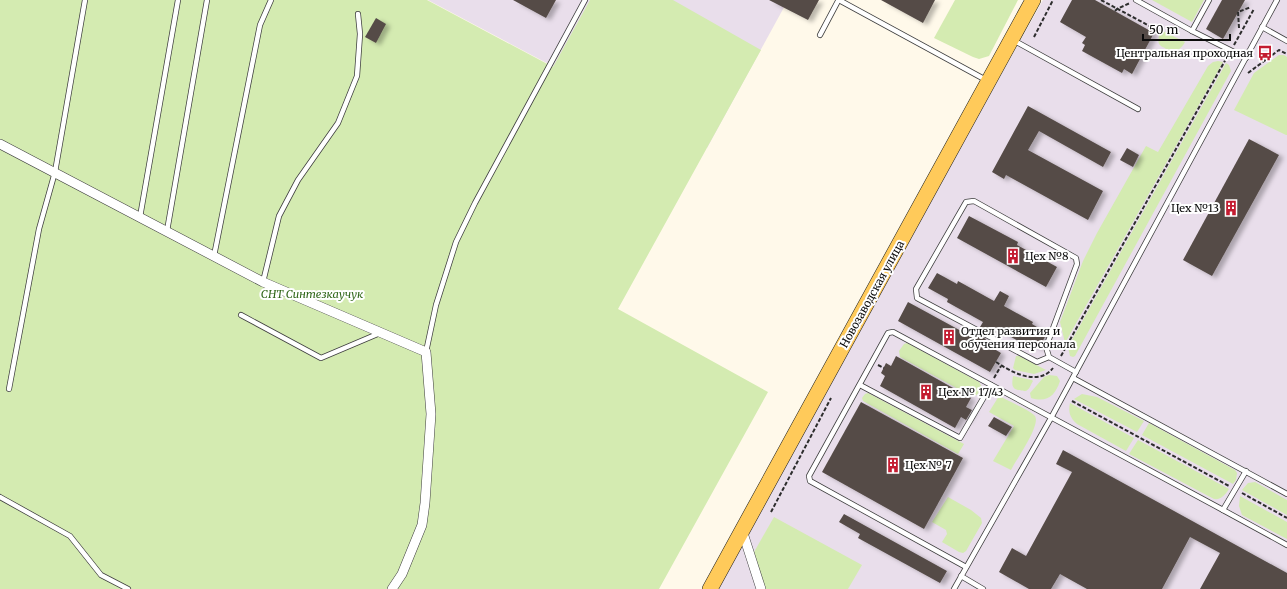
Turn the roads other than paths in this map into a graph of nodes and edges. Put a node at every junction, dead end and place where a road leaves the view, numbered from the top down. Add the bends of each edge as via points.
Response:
1 (85, 0) edge
2 (178, 0) edge
3 (207, 0) edge
4 (271, 0) edge
5 (584, 0) edge
6 (839, 0) edge
7 (1033, 0) edge
8 (1136, 0) edge
9 (1209, 0) edge
10 (1277, 0) edge
11 (358, 14) dead end
12 (1262, 27) junction
13 (1192, 30) junction
14 (820, 35) dead end
15 (1012, 39) junction
16 (1287, 41) edge
17 (1246, 58) junction
18 (989, 81) junction
19 (1138, 108) dead end
20 (0, 144) edge
21 (55, 172) junction
22 (140, 217) junction
23 (167, 231) junction
24 (214, 256) junction
25 (263, 282) junction
26 (241, 315) dead end
27 (380, 333) junction
28 (426, 352) junction
29 (1049, 357) junction
30 (1076, 372) junction
31 (1073, 378) junction
32 (860, 385) junction
33 (991, 385) junction
34 (9, 389) dead end
35 (1051, 418) junction
36 (1246, 471) junction
37 (1287, 494) edge
38 (0, 497) edge
39 (1223, 510) junction
40 (742, 530) junction
41 (1287, 545) edge
42 (966, 567) junction
43 (961, 576) junction
44 (128, 589) edge
45 (392, 589) edge
46 (710, 589) edge
47 (761, 589) edge
48 (954, 589) edge
49 (984, 589) edge

1 - 21 lane
2 - 22 lane
3 - 23 lane
4 - 24 lane via 260,25
5 - 28 lane via 456,242 436,305
6 - 14 lane
6 - 18 lane
7 - 15 main road, Новозаводская улица
8 - 13 lane
9 - 13 lane
10 - 12 lane
11 - 25 lane via 360,34 357,76 338,123 298,180 279,216
12 - 16 lane
12 - 17 lane
13 - 17 lane
15 - 18 main road, Новозаводская улица
15 - 19 lane
17 - 30 lane
18 - 40 main road, Новозаводская улица
20 - 21 street
21 - 22 street
21 - 34 lane via 39,229
22 - 23 street
23 - 24 street
24 - 25 street
25 - 27 street
26 - 27 lane via 321,358
27 - 28 street
28 - 45 street via 432,414 422,525 402,574
29 - 29 lane via 1046,347 1076,258 974,201 966,202 916,289 917,298 1037,362
29 - 30 lane
30 - 31 lane
31 - 35 lane
31 - 36 lane
32 - 33 lane via 960,438
32 - 33 lane via 888,333 893,332
32 - 42 lane via 809,476 810,481
33 - 35 lane
35 - 39 lane
35 - 42 lane
36 - 37 lane
36 - 39 lane
38 - 44 lane via 70,536 102,575
39 - 41 lane
40 - 46 main road, Новозаводская улица
40 - 47 street
42 - 43 lane
43 - 48 lane
43 - 49 lane

